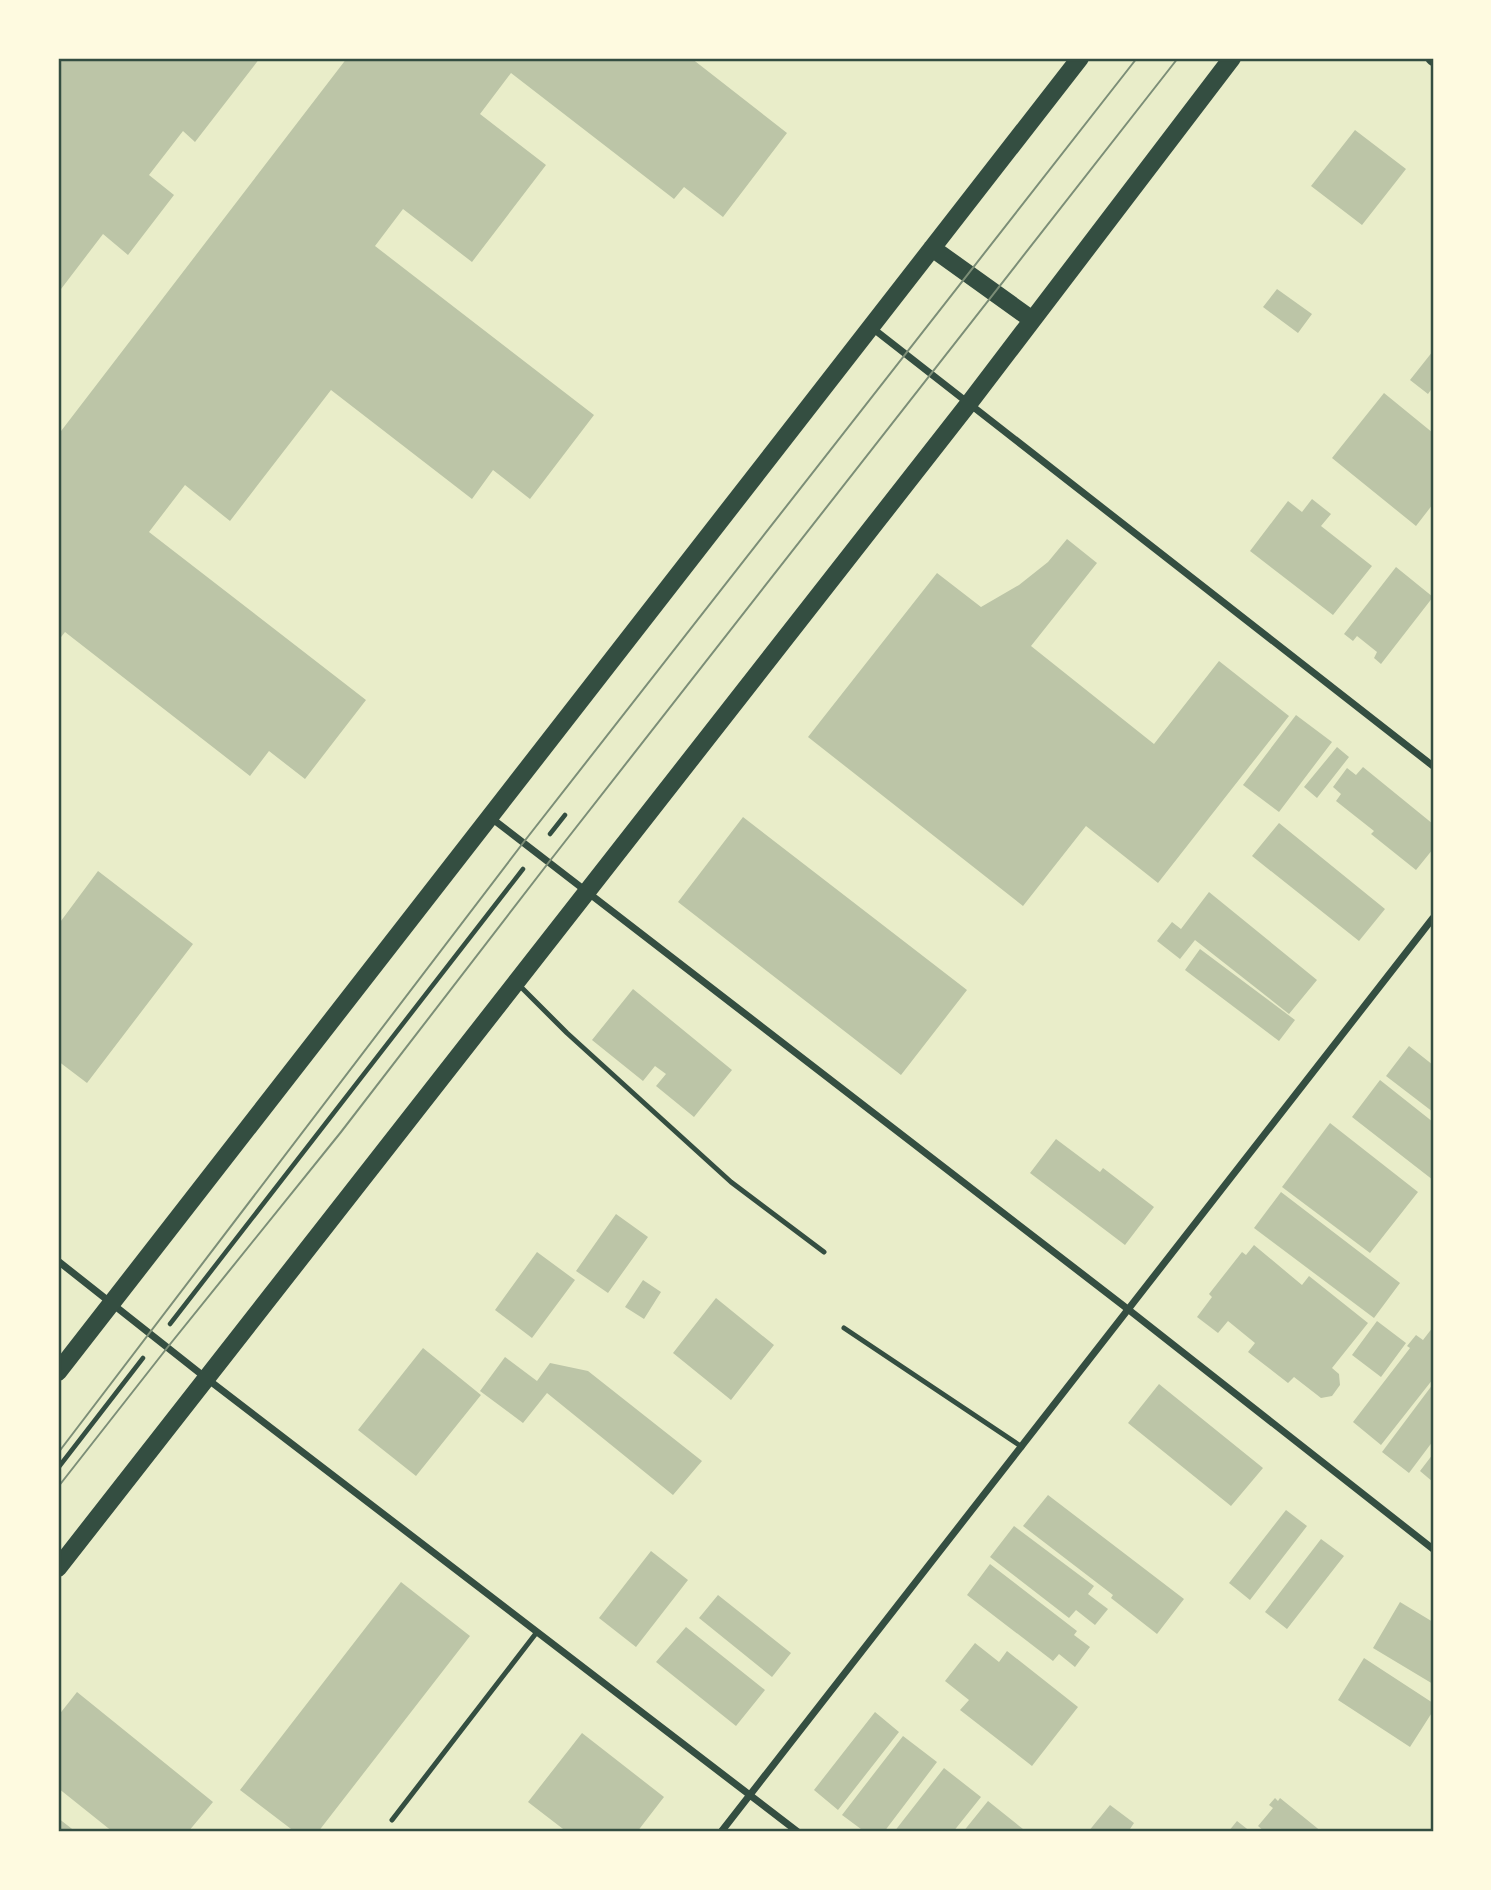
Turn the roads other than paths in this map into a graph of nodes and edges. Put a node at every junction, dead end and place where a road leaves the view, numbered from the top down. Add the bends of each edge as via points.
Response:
1 (1080, 58) edge
2 (1232, 58) edge
3 (932, 248) junction
4 (1031, 319) junction
5 (870, 326) junction
6 (970, 402) junction
7 (1433, 766) edge
8 (489, 816) junction
9 (586, 892) junction
10 (1433, 918) edge
11 (516, 981) junction
12 (824, 1252) dead end
13 (58, 1261) edge
14 (110, 1304) junction
15 (1129, 1310) junction
16 (844, 1328) dead end
17 (58, 1372) edge
18 (206, 1378) junction
19 (1022, 1447) junction
20 (1433, 1549) edge
21 (58, 1568) edge
22 (537, 1632) junction
23 (750, 1794) junction
24 (392, 1819) dead end
25 (721, 1832) edge
26 (798, 1832) edge

1 - 3 main road
2 - 4 main road
3 - 4 main road
3 - 5 main road
4 - 6 main road
5 - 6 street
5 - 8 main road
6 - 7 street
6 - 9 main road
8 - 9 street
8 - 14 main road
9 - 11 main road
9 - 15 street
10 - 15 street
11 - 12 lane via 731,1182
11 - 18 main road
13 - 14 street
14 - 17 main road
14 - 18 street
15 - 19 street
15 - 20 street
16 - 19 lane
18 - 21 main road
18 - 22 street
19 - 23 street
22 - 23 street
22 - 24 lane
23 - 25 street
23 - 26 street

